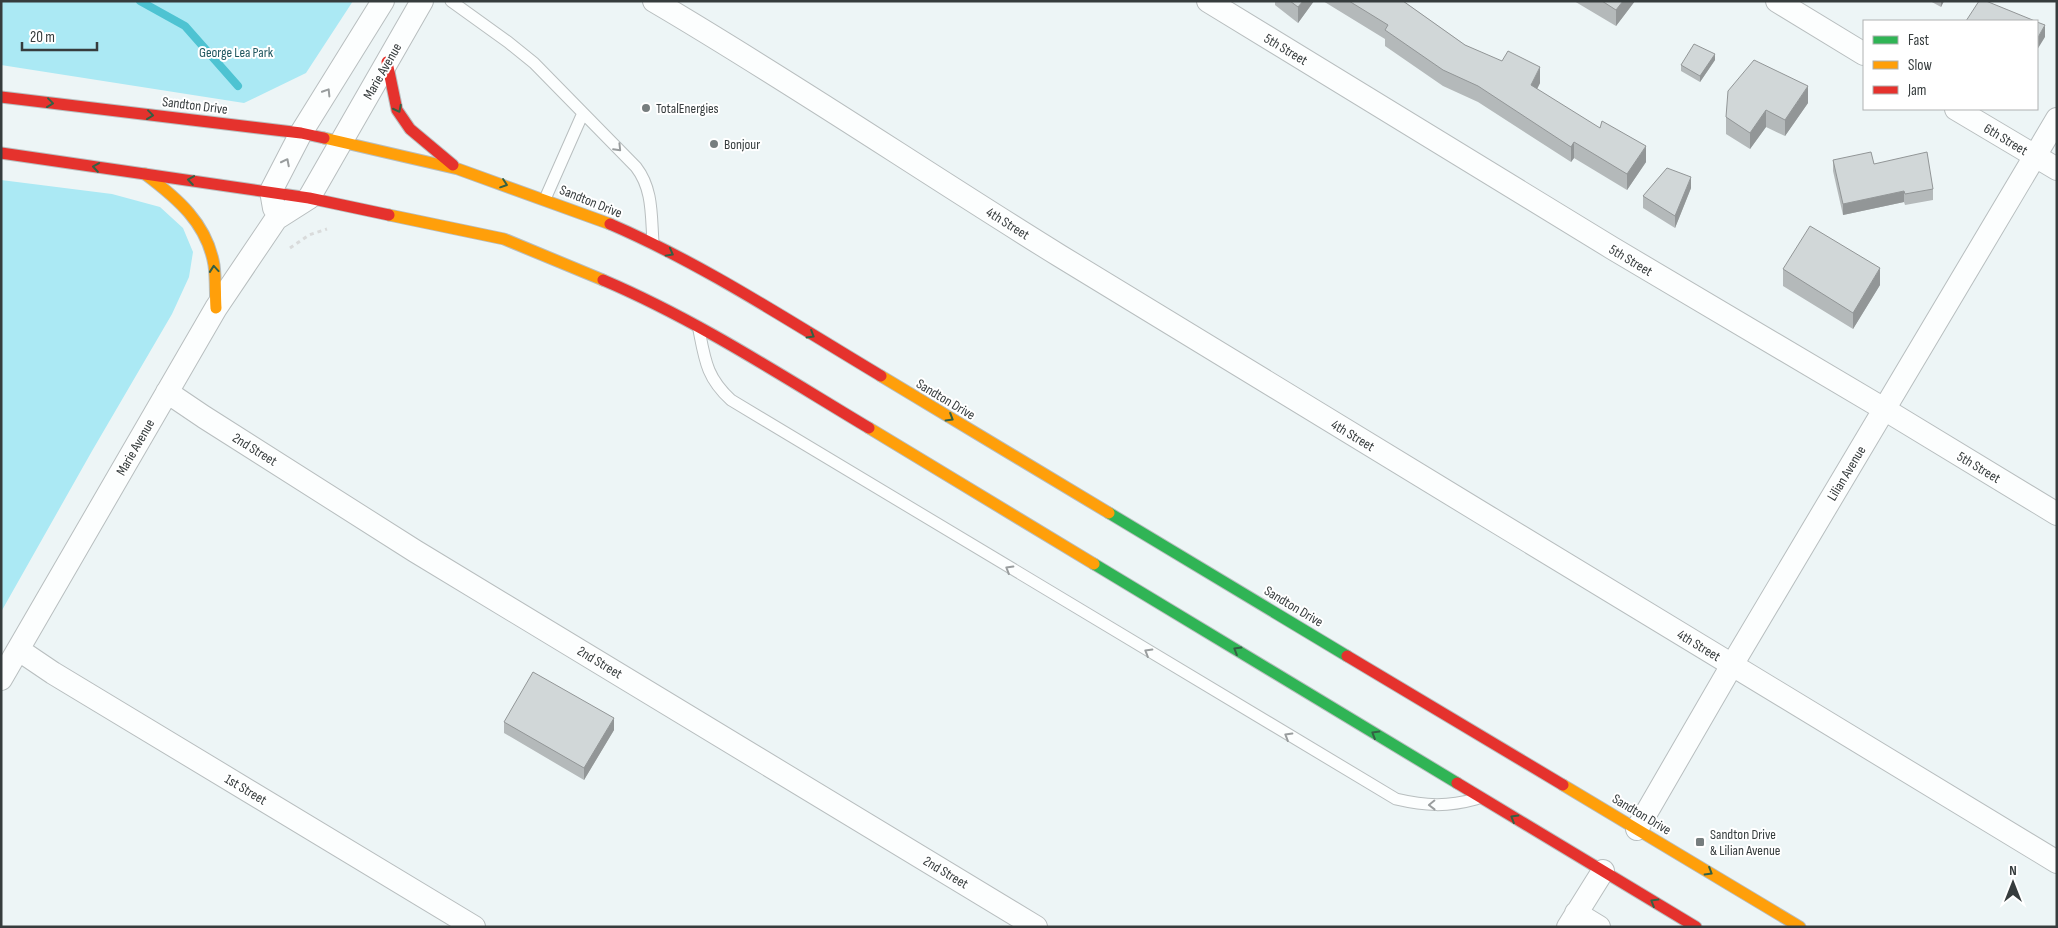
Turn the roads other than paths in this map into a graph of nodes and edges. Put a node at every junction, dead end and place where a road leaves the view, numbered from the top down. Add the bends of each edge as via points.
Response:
1 (383, 1) edge
2 (422, 1) edge
3 (451, 1) edge
4 (654, 1) edge
5 (1208, 1) edge
6 (1777, 1) edge
7 (1863, 53) edge
8 (387, 62) junction
9 (1, 97) edge
10 (1958, 110) edge
11 (584, 113) junction
12 (2057, 119) edge
13 (301, 133) junction
14 (341, 141) junction
15 (1, 153) edge
16 (2034, 156) junction
17 (458, 169) junction
18 (2057, 169) edge
19 (144, 173) junction
20 (271, 191) junction
21 (310, 198) junction
22 (545, 199) junction
23 (276, 219) junction
24 (653, 243) junction
25 (216, 308) junction
26 (698, 325) junction
27 (167, 392) junction
28 (1884, 409) junction
29 (2057, 514) edge
30 (19, 650) junction
31 (1732, 665) junction
32 (1, 678) edge
33 (1480, 798) junction
34 (1637, 829) junction
35 (2057, 862) edge
36 (1603, 871) junction
37 (1572, 920) edge
38 (474, 927) edge
39 (1036, 927) edge
40 (1598, 927) edge
41 (1696, 927) edge
42 (1800, 927) edge

13 -> 1 street
2 - 8 street, Marie Avenue
3 - 11 lane via 527,58
4 - 31 street, 4th Street via 985,210
5 - 28 street, 5th Street via 1612,248
6 - 7 street
8 - 14 street, Marie Avenue
8 -> 17 main road via 397,110 410,129
9 -> 13 main road, Sandton Drive
10 - 16 street, 6th Street
11 - 22 lane
11 -> 24 lane via 645,178
12 - 16 street, Lilian Avenue
13 - 14 main road, Sandton Drive
20 -> 13 street
14 - 17 main road, Sandton Drive
14 - 21 street, Marie Avenue
19 -> 15 main road
16 - 18 street, 6th Street
16 - 28 street, Lilian Avenue
17 -> 22 main road, Sandton Drive
20 -> 19 main road
25 -> 19 main road via 214,265 203,231 189,210
20 - 21 main road
20 - 23 street
21 - 23 street
21 - 26 main road via 504,239 643,297
22 - 24 main road, Sandton Drive
23 - 25 street, Marie Avenue
24 -> 34 main road, Sandton Drive via 724,282
25 - 27 street, Marie Avenue
33 -> 26 main road
33 -> 26 lane via 1455,804 1423,805 1396,799 845,470 722,392 712,380
27 - 30 street, Marie Avenue
27 - 39 street, 2nd Street via 415,551
28 - 29 street, 5th Street
28 - 31 street, Lilian Avenue
30 - 32 street, Marie Avenue
30 - 38 street, 1st Street
31 - 34 street, Lilian Avenue
31 - 35 street, 4th Street
36 -> 33 main road
34 -> 42 main road, Sandton Drive
36 - 37 street
41 -> 36 main road
37 - 40 street

